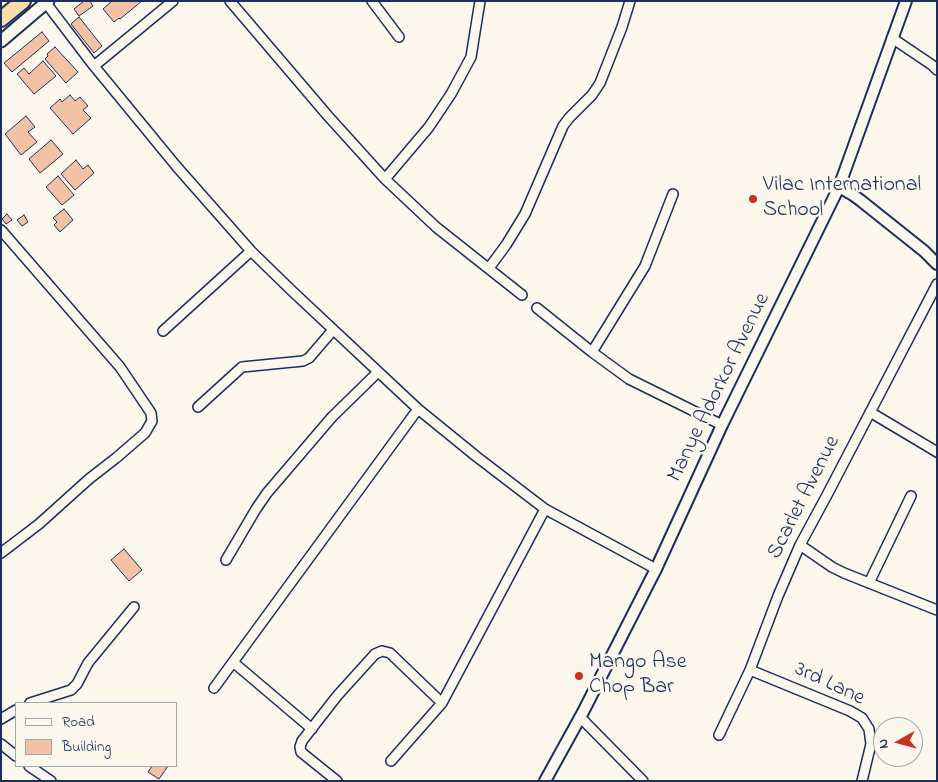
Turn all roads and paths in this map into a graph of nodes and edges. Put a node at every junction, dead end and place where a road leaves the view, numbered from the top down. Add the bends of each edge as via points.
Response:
1 (23, 1) edge
2 (173, 1) edge
3 (230, 1) edge
4 (372, 1) edge
5 (480, 1) edge
6 (906, 1) edge
7 (47, 2) edge
8 (628, 2) edge
9 (1, 19) edge
10 (399, 37) dead end
11 (892, 38) junction
12 (1, 41) edge
13 (94, 66) junction
14 (937, 70) edge
15 (385, 179) junction
16 (839, 187) junction
17 (673, 194) dead end
18 (1, 230) edge
19 (251, 251) junction
20 (937, 264) edge
21 (488, 268) junction
22 (937, 284) edge
23 (522, 295) dead end
24 (537, 308) dead end
25 (333, 330) junction
26 (163, 331) dead end
27 (592, 352) junction
28 (378, 372) junction
29 (198, 407) dead end
30 (418, 409) junction
31 (870, 412) junction
32 (722, 425) junction
33 (937, 452) edge
34 (911, 496) dead end
35 (545, 509) junction
36 (800, 546) junction
37 (1, 553) edge
38 (226, 560) dead end
39 (656, 569) junction
40 (869, 583) junction
41 (134, 607) dead end
42 (937, 610) edge
43 (233, 662) junction
44 (750, 670) junction
45 (214, 688) dead end
46 (33, 702) edge
47 (442, 703) junction
48 (15, 711) edge
49 (580, 717) junction
50 (1, 719) edge
51 (312, 729) junction
52 (719, 735) dead end
53 (1, 744) edge
54 (15, 755) edge
55 (391, 761) dead end
56 (30, 767) edge
57 (50, 781) edge
58 (337, 781) edge
59 (545, 781) edge
60 (643, 781) edge
61 (862, 781) edge

1 - 9 highway
2 - 13 street
3 - 15 street
4 - 10 street
5 - 15 street via 471,57 429,127
6 - 11 street, Manye Adorkor Avenue
7 - 12 main road
7 - 13 street
8 - 21 street via 600,83 564,126 525,214
11 - 14 street
11 - 16 street, Manye Adorkor Avenue
13 - 19 street
15 - 21 street via 436,227
16 - 20 street
16 - 32 street, Manye Adorkor Avenue
17 - 27 street via 645,266
18 - 37 street via 120,367 151,413 152,421 146,433
19 - 25 street
19 - 26 street
21 - 23 street
22 - 31 street, Scarlet Avenue
24 - 27 street
25 - 28 street
25 - 29 street via 303,361 242,367
27 - 32 street via 629,379
28 - 30 street
28 - 38 street via 332,417 267,493
30 - 35 street
30 - 43 street
31 - 33 street
31 - 36 street, Scarlet Avenue
32 - 39 street, Manye Adorkor Avenue
34 - 40 street
35 - 39 street
35 - 47 street
36 - 40 street via 832,567
36 - 44 street, Scarlet Avenue
39 - 49 street, Manye Adorkor Avenue
40 - 42 street
41 - 46 street via 88,663 71,690
43 - 45 street
43 - 51 street
44 - 52 street, Scarlet Avenue
44 - 61 street, 3rd Lane via 862,718 869,729 871,744
47 - 51 street via 390,653 382,651 368,661
47 - 55 street
48 - 50 street
49 - 59 street, Manye Adorkor Avenue
49 - 60 street
51 - 58 street via 302,741 301,752
53 - 54 street
56 - 57 street

